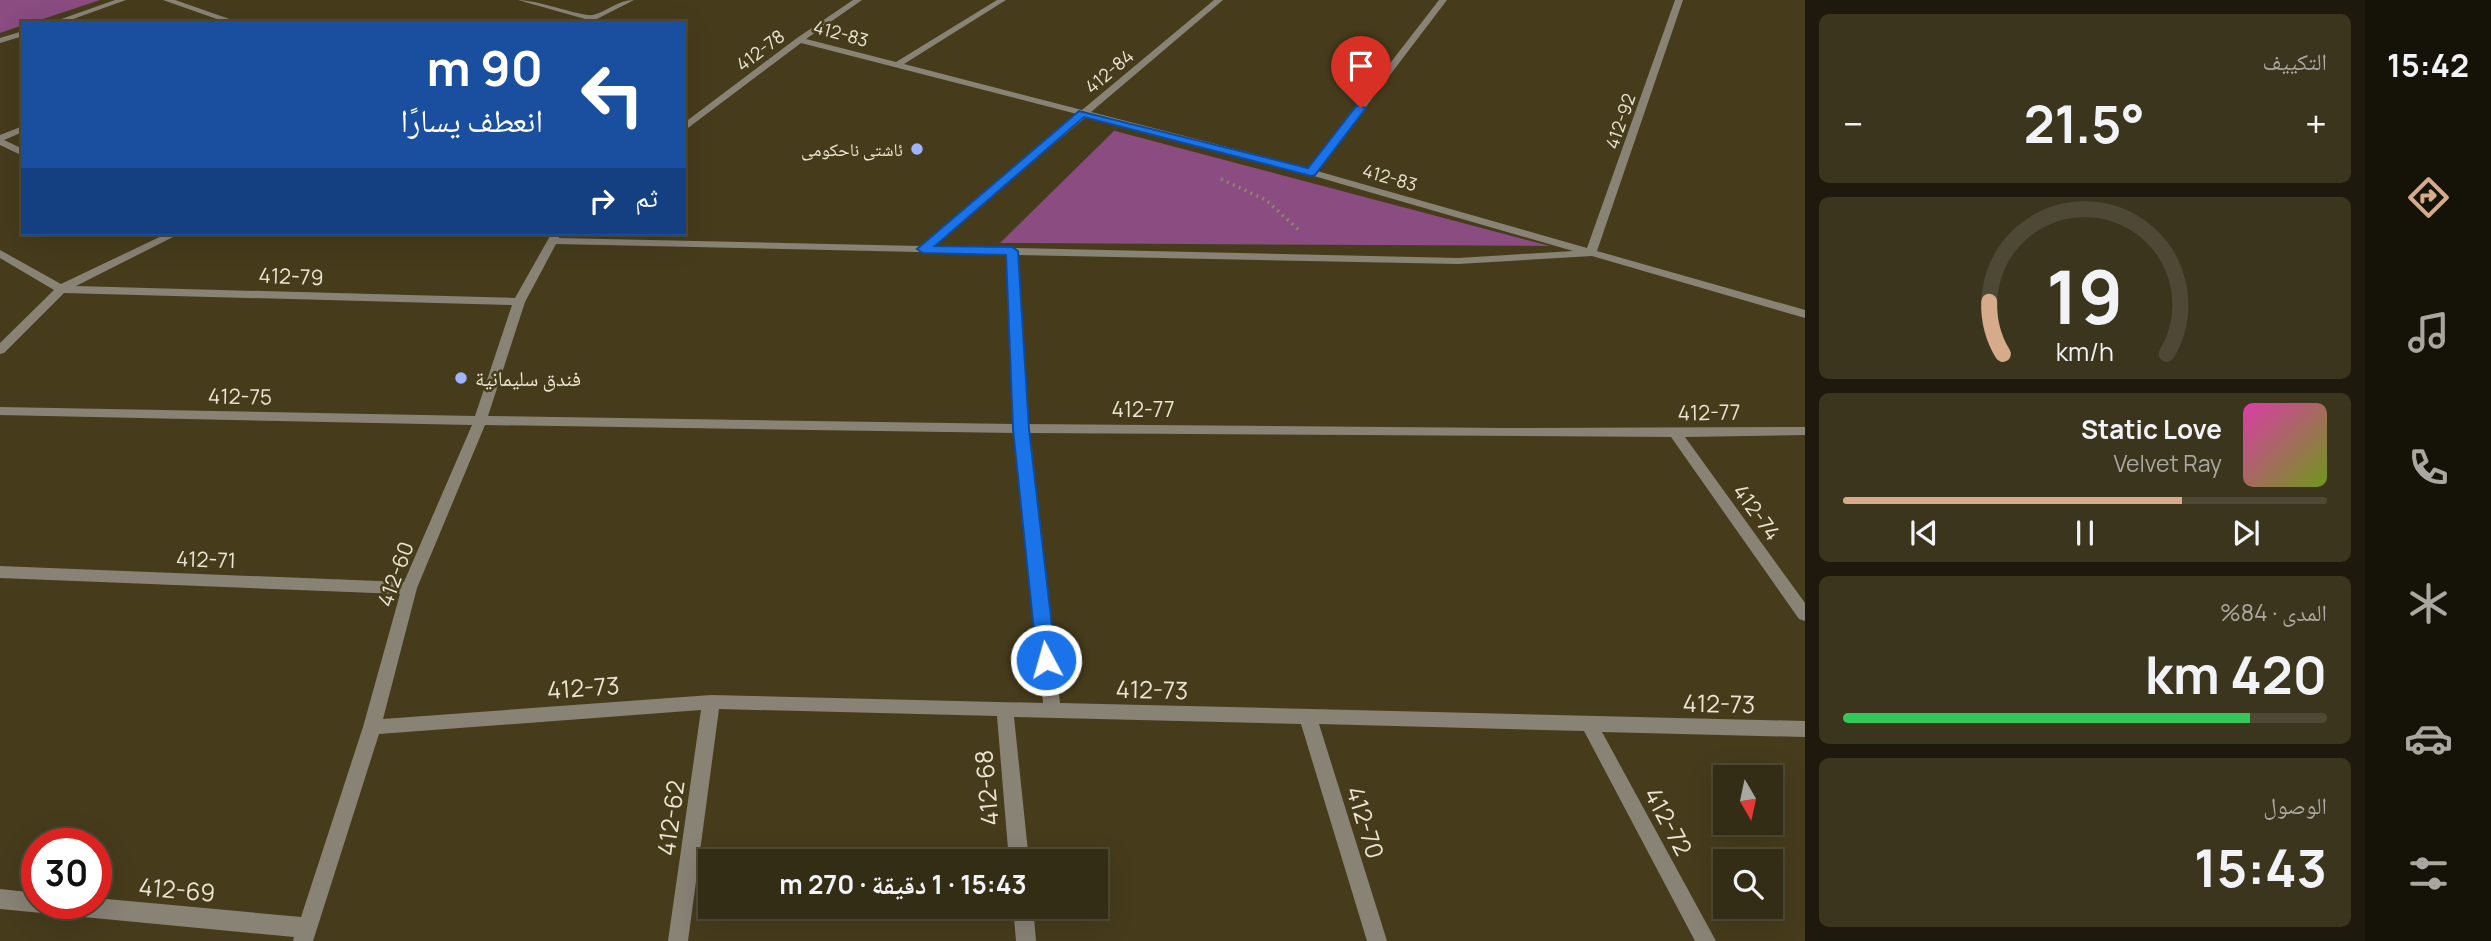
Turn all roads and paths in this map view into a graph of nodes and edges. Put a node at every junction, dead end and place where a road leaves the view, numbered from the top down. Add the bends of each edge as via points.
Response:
1 (122, 0) edge
2 (167, 0) edge
3 (522, 0) edge
4 (630, 0) edge
5 (858, 0) edge
6 (1002, 0) edge
7 (1219, 0) edge
8 (1443, 0) edge
9 (1679, 0) edge
10 (60, 21) edge
11 (231, 21) edge
12 (587, 21) edge
13 (21, 34) edge
14 (800, 40) junction
15 (0, 41) edge
16 (897, 65) junction
17 (1082, 113) junction
18 (686, 126) edge
19 (21, 130) edge
20 (0, 139) edge
21 (21, 152) edge
22 (1311, 172) junction
23 (1219, 178) dead end
24 (172, 235) edge
25 (555, 237) edge
26 (923, 249) junction
27 (1012, 251) junction
28 (0, 253) edge
29 (1591, 253) junction
30 (1322, 258) junction
31 (61, 289) junction
32 (519, 302) junction
33 (1805, 314) edge
34 (0, 350) edge
35 (0, 411) edge
36 (480, 422) junction
37 (1021, 429) junction
38 (1805, 431) edge
39 (1675, 433) junction
40 (0, 572) edge
41 (410, 588) junction
42 (1805, 615) edge
43 (711, 702) junction
44 (1005, 710) junction
45 (1052, 711) junction
46 (1308, 717) junction
47 (1589, 724) junction
48 (372, 727) junction
49 (1805, 729) edge
50 (1017, 849) edge
51 (0, 899) edge
52 (21, 901) edge
53 (112, 912) edge
54 (1024, 919) edge
55 (305, 935) edge
56 (678, 941) edge
57 (1026, 941) edge
58 (1377, 941) edge
59 (1706, 941) edge

1 - 10 street
2 - 11 street
3 - 12 street
4 - 12 street
5 - 14 street, 412-78
6 - 16 street
7 - 17 street, 412-84
8 - 22 street
9 - 29 street, 412-92
13 - 15 street
14 - 16 street, 412-83
14 - 18 street, 412-78
16 - 17 street, 412-83
17 - 22 street, 412-83
17 - 26 street, 412-84
19 - 20 street
20 - 21 street
22 - 29 street, 412-83
23 - 30 path via 1275,206
24 - 31 street
25 - 26 street
25 - 32 street, 412-60
26 - 27 street
27 - 30 street
27 - 37 street
28 - 31 street
29 - 30 street via 1469,261
29 - 33 street, 412-83
31 - 32 street, 412-79
31 - 34 street
32 - 36 street, 412-60
35 - 36 street, 412-75
36 - 37 street, 412-77
36 - 41 street, 412-60
37 - 39 street, 412-77
37 - 45 street
38 - 39 street, 412-77
39 - 42 street, 412-74
40 - 41 street, 412-71
41 - 48 street, 412-60
43 - 44 street, 412-73
43 - 48 street, 412-73
43 - 56 street, 412-62
44 - 45 street, 412-73
44 - 50 street, 412-68
45 - 46 street, 412-73
46 - 47 street, 412-73
46 - 58 street, 412-70
47 - 49 street, 412-73
47 - 59 street, 412-72
48 - 55 street, 412-60
51 - 52 street, 412-69
53 - 55 street, 412-69
54 - 57 street

